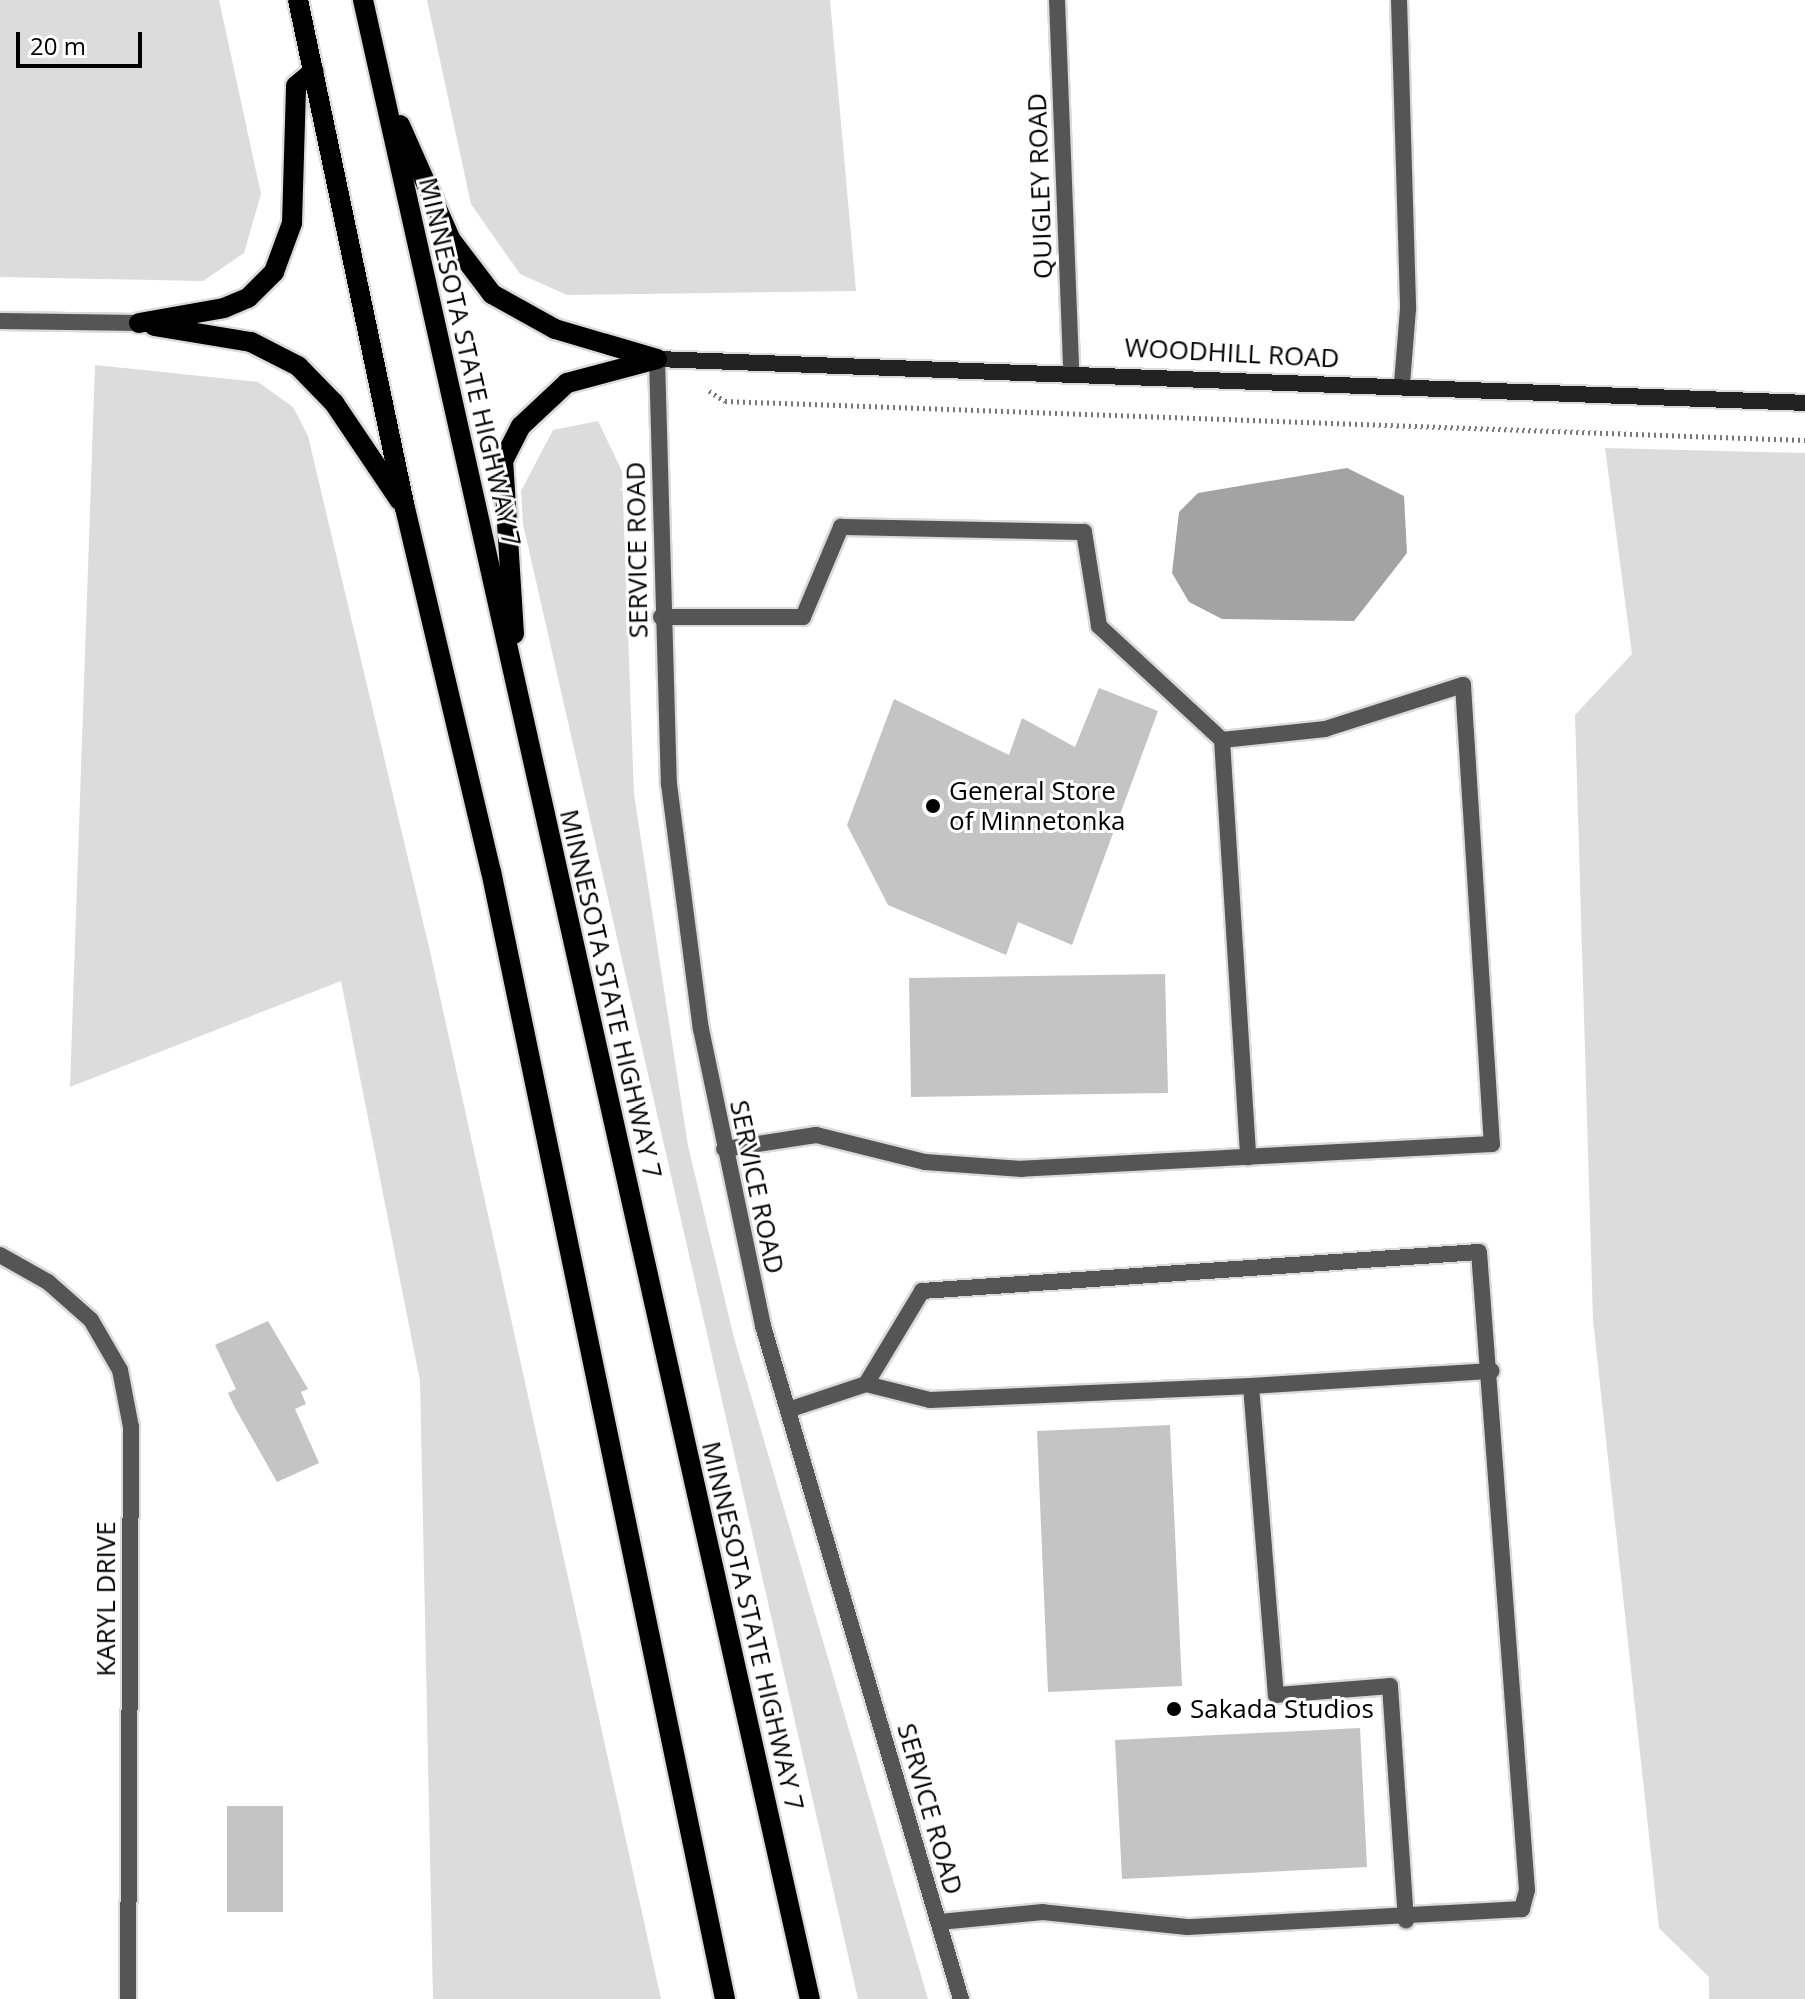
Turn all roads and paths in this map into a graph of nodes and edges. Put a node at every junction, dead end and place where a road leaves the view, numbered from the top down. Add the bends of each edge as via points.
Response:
1 (298, 0) edge
2 (363, 0) edge
3 (1057, 0) edge
4 (1399, 0) edge
5 (314, 71) junction
6 (382, 85) junction
7 (0, 321) edge
8 (139, 323) junction
9 (657, 359) junction
10 (1071, 369) junction
11 (1402, 384) junction
12 (1805, 403) edge
13 (1805, 440) edge
14 (405, 508) junction
15 (661, 617) junction
16 (518, 698) junction
17 (1222, 740) junction
18 (724, 1149) junction
19 (1248, 1157) junction
20 (0, 1255) edge
21 (1492, 1371) junction
22 (866, 1384) junction
23 (1251, 1386) junction
24 (788, 1410) junction
25 (1406, 1920) junction
26 (939, 1922) junction
27 (128, 1999) edge
28 (725, 1999) edge
29 (810, 1999) edge
30 (961, 1999) edge

1 - 5 main road
2 - 6 main road, MINNESOTA STATE HIGHWAY 7
3 - 10 street, QUIGLEY ROAD
4 - 11 street via 1408,309
5 - 8 main road via 296,86 292,223 274,272 248,298 224,308
5 - 14 main road
6 - 9 main road via 451,240 492,294 555,329
6 - 16 main road, MINNESOTA STATE HIGHWAY 7
7 - 8 street
8 - 14 main road via 251,342 298,366 334,403
9 - 10 street, WOODHILL ROAD
9 - 13 path via 725,401
9 - 15 street, SERVICE ROAD
9 - 16 main road via 567,383 521,426 503,461
10 - 11 street, WOODHILL ROAD
11 - 12 street, WOODHILL ROAD
14 - 28 main road via 491,871
15 - 17 street via 803,617 841,527 1084,532 1099,626
15 - 18 street, SERVICE ROAD via 684,915
16 - 29 main road, MINNESOTA STATE HIGHWAY 7
17 - 19 street
17 - 19 street via 1325,729 1463,685 1492,1144
18 - 19 street via 816,1135 925,1162 1022,1169
18 - 24 street, SERVICE ROAD
20 - 27 street, KARYL DRIVE via 48,1282 91,1320 120,1370 131,1427
21 - 22 street via 1479,1252 922,1291
21 - 23 street
21 - 25 street via 1527,1890 1522,1909 1510,1913
22 - 23 street via 930,1400
22 - 24 street
23 - 25 street via 1276,1695 1390,1686
24 - 26 street, SERVICE ROAD
25 - 26 street via 1187,1927 1043,1912
26 - 30 street, SERVICE ROAD

